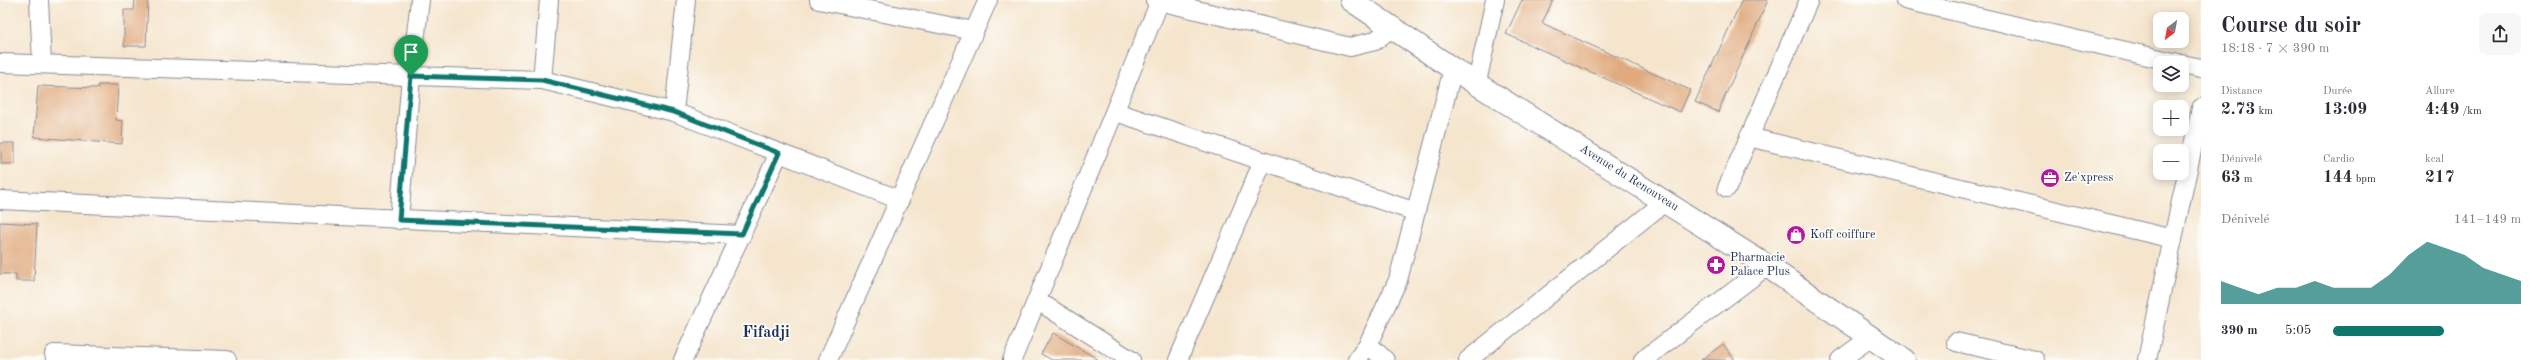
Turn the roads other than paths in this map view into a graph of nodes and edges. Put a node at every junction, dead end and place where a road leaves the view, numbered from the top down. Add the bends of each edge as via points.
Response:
1 (39, 0) edge
2 (420, 0) edge
3 (550, 0) edge
4 (686, 0) edge
5 (819, 0) edge
6 (988, 0) edge
7 (1351, 0) edge
8 (1495, 0) edge
9 (1810, 0) edge
10 (1906, 0) edge
11 (1158, 1) edge
12 (1391, 28) junction
13 (974, 31) junction
14 (2153, 57) edge
15 (0, 62) edge
16 (42, 64) junction
17 (2189, 65) edge
18 (2201, 68) edge
19 (1454, 69) junction
20 (411, 76) junction
21 (542, 80) junction
22 (1477, 82) junction
23 (2201, 108) edge
24 (674, 112) junction
25 (1116, 112) junction
26 (1749, 137) junction
27 (779, 153) junction
28 (1263, 161) junction
29 (1727, 188) dead end
30 (0, 200) edge
31 (900, 200) junction
32 (1666, 201) junction
33 (1416, 212) junction
34 (399, 220) junction
35 (742, 234) junction
36 (2173, 239) junction
37 (1767, 266) junction
38 (1038, 301) junction
39 (1870, 338) junction
40 (1956, 342) dead end
41 (1368, 344) junction
42 (54, 354) dead end
43 (226, 360) edge
44 (683, 360) edge
45 (828, 360) edge
46 (1012, 360) edge
47 (1131, 360) edge
48 (1178, 360) edge
49 (1357, 360) edge
50 (1385, 360) edge
51 (1468, 360) edge
52 (1643, 360) edge
53 (1840, 360) edge
54 (1904, 360) edge
55 (2035, 360) edge
56 (2147, 360) edge

1 - 16 street
2 - 20 street
3 - 21 street
4 - 24 street
5 - 13 street
6 - 13 street
7 - 12 main road, Avenue du Renouveau
8 - 22 street
9 - 26 street
10 - 14 street
11 - 12 street via 1350,47 1375,40
11 - 25 street
12 - 19 main road, Avenue du Renouveau
13 - 31 street
15 - 16 street
16 - 20 street
17 - 18 street
19 - 22 main road, Avenue du Renouveau
19 - 33 street
20 - 21 street
20 - 34 street
21 - 24 street
22 - 32 main road, Avenue du Renouveau
23 - 36 street
24 - 27 street
25 - 28 street
25 - 38 street
26 - 29 street
26 - 36 street
27 - 31 street
27 - 35 street
28 - 33 street
28 - 48 street
30 - 34 street
31 - 45 street
32 - 37 main road, Avenue du Renouveau
32 - 51 street
33 - 41 street via 1398,280
34 - 35 street
35 - 44 street
36 - 56 street
37 - 39 main road, Avenue du Renouveau
37 - 52 street
38 - 46 street
38 - 47 street
39 - 53 street
39 - 54 main road, Avenue du Renouveau
40 - 55 street
41 - 49 street
41 - 50 street
42 - 43 street

